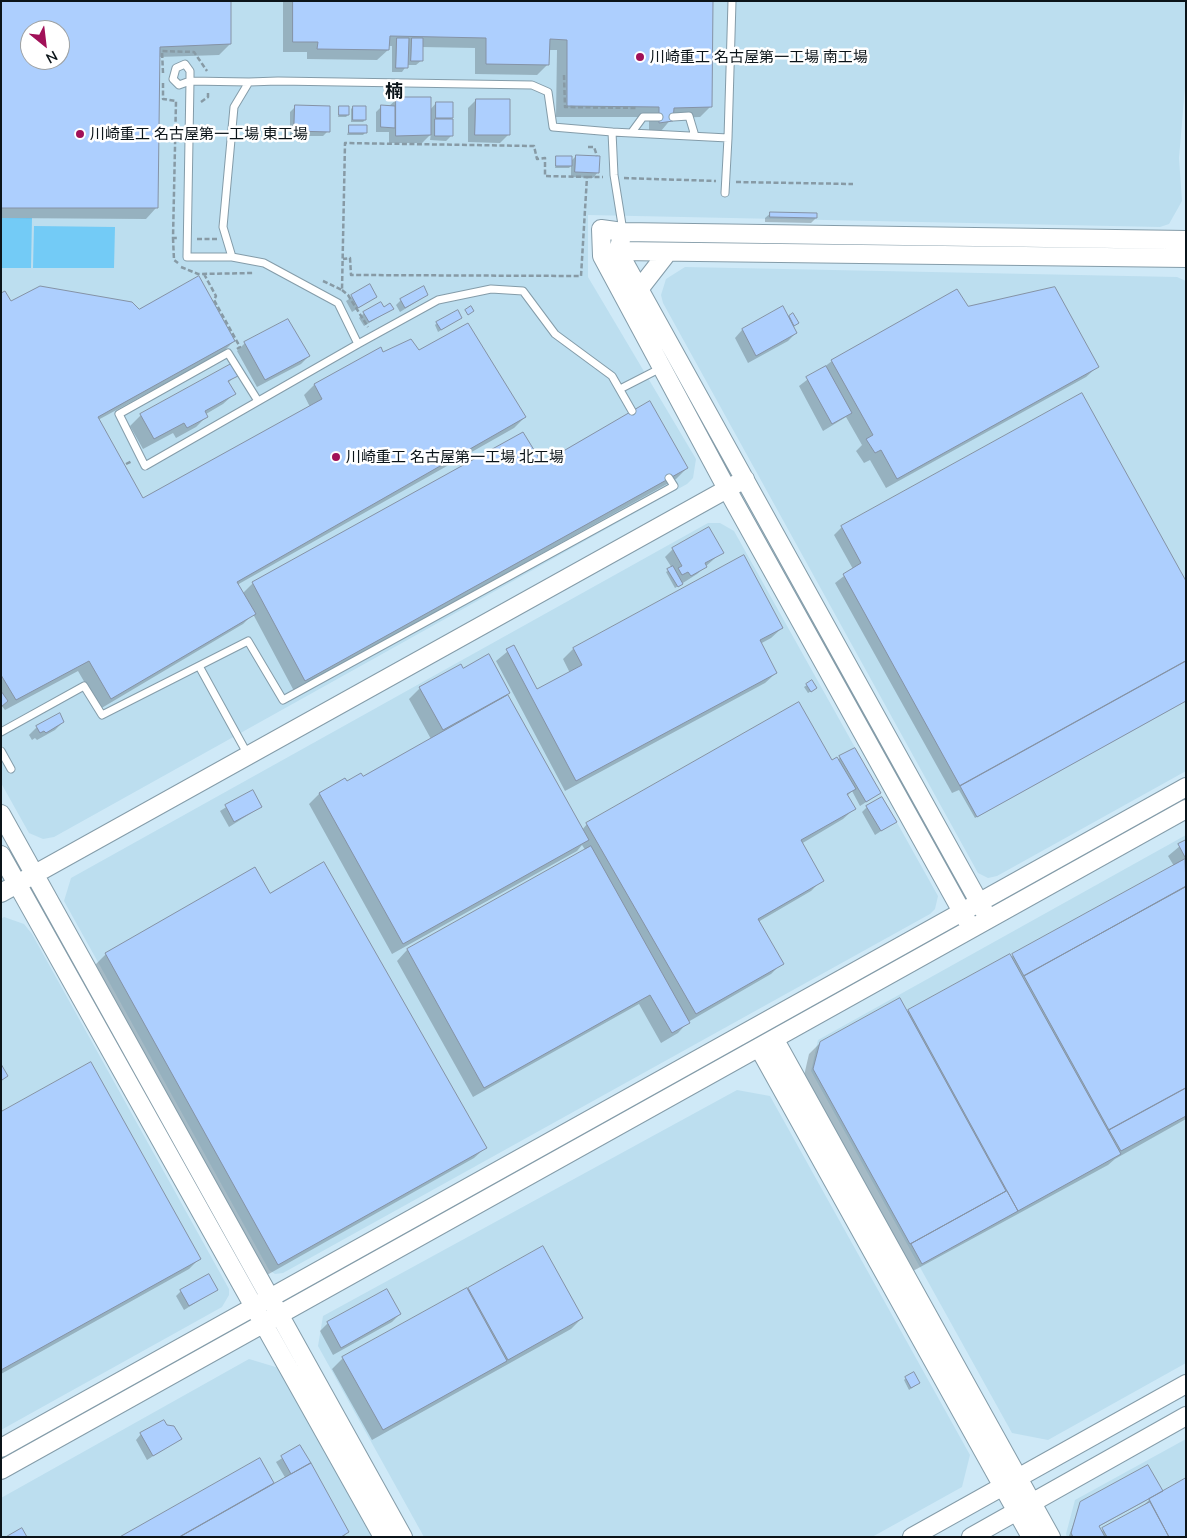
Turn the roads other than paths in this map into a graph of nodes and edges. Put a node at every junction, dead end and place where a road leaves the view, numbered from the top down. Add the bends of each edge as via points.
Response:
1 (732, 1) edge
2 (249, 82) junction
3 (659, 117) dead end
4 (673, 117) dead end
5 (612, 132) junction
6 (632, 132) junction
7 (695, 136) junction
8 (728, 138) junction
9 (725, 192) dead end
10 (623, 232) junction
11 (1186, 240) edge
12 (668, 252) junction
13 (610, 254) junction
14 (232, 257) junction
15 (1186, 258) edge
16 (640, 288) junction
17 (356, 340) junction
18 (678, 359) junction
19 (662, 367) junction
20 (620, 390) junction
21 (258, 401) junction
22 (632, 411) dead end
23 (669, 478) dead end
24 (744, 479) junction
25 (727, 489) junction
26 (199, 666) junction
27 (1, 732) edge
28 (1, 751) edge
29 (248, 755) junction
30 (11, 769) dead end
31 (1186, 787) edge
32 (1186, 810) edge
33 (1, 814) edge
34 (1, 854) edge
35 (35, 874) junction
36 (17, 884) junction
37 (1, 893) edge
38 (979, 902) junction
39 (962, 911) junction
40 (988, 918) junction
41 (971, 928) junction
42 (775, 1040) junction
43 (759, 1048) junction
44 (270, 1298) junction
45 (254, 1307) junction
46 (280, 1314) junction
47 (263, 1323) junction
48 (1186, 1384) edge
49 (1186, 1416) edge
50 (1, 1448) edge
51 (1, 1470) edge
52 (1011, 1482) junction
53 (1024, 1507) junction
54 (382, 1537) edge
55 (404, 1537) edge
56 (912, 1537) edge
57 (971, 1537) edge
58 (1031, 1537) edge
59 (1051, 1537) edge

1 - 8 lane
2 - 5 lane via 532,85 548,92 552,127
2 - 14 lane via 234,107 223,227
2 - 14 lane via 190,81 187,257
3 - 6 lane via 643,117
4 - 7 lane via 689,116
5 - 6 lane
5 - 10 lane via 614,175
6 - 7 lane
7 - 8 lane
8 - 9 lane
10 - 11 street
10 - 13 street via 601,229
12 - 13 street
12 - 15 street
12 - 16 street
13 - 16 street
13 - 19 street
14 - 17 lane via 264,263 338,303
16 - 18 street
17 - 20 lane via 438,300 490,289 523,291 555,334 612,376
17 - 21 lane
18 - 19 lane
18 - 24 street
19 - 20 lane
19 - 25 street
20 - 22 lane
21 - 21 lane via 228,353 119,414 144,466
23 - 26 lane via 674,486 282,700 248,641
24 - 25 street
24 - 38 street
25 - 29 street
25 - 39 street
26 - 27 lane via 102,715 84,686
26 - 29 lane
28 - 30 lane
29 - 35 street
31 - 38 street
32 - 40 street
33 - 35 street
34 - 36 street
35 - 36 street
35 - 44 street
36 - 37 street
36 - 45 street
38 - 39 street
38 - 40 street
39 - 41 street
39 - 44 street
40 - 41 street
41 - 42 street
42 - 43 street
42 - 52 street
43 - 46 street
43 - 52 street
44 - 45 street
44 - 46 street
45 - 47 street
45 - 50 street
46 - 47 street
46 - 55 street
47 - 51 street
47 - 54 street
48 - 52 street
49 - 53 street
52 - 53 street
52 - 56 street
53 - 57 street
53 - 58 street
53 - 59 street

